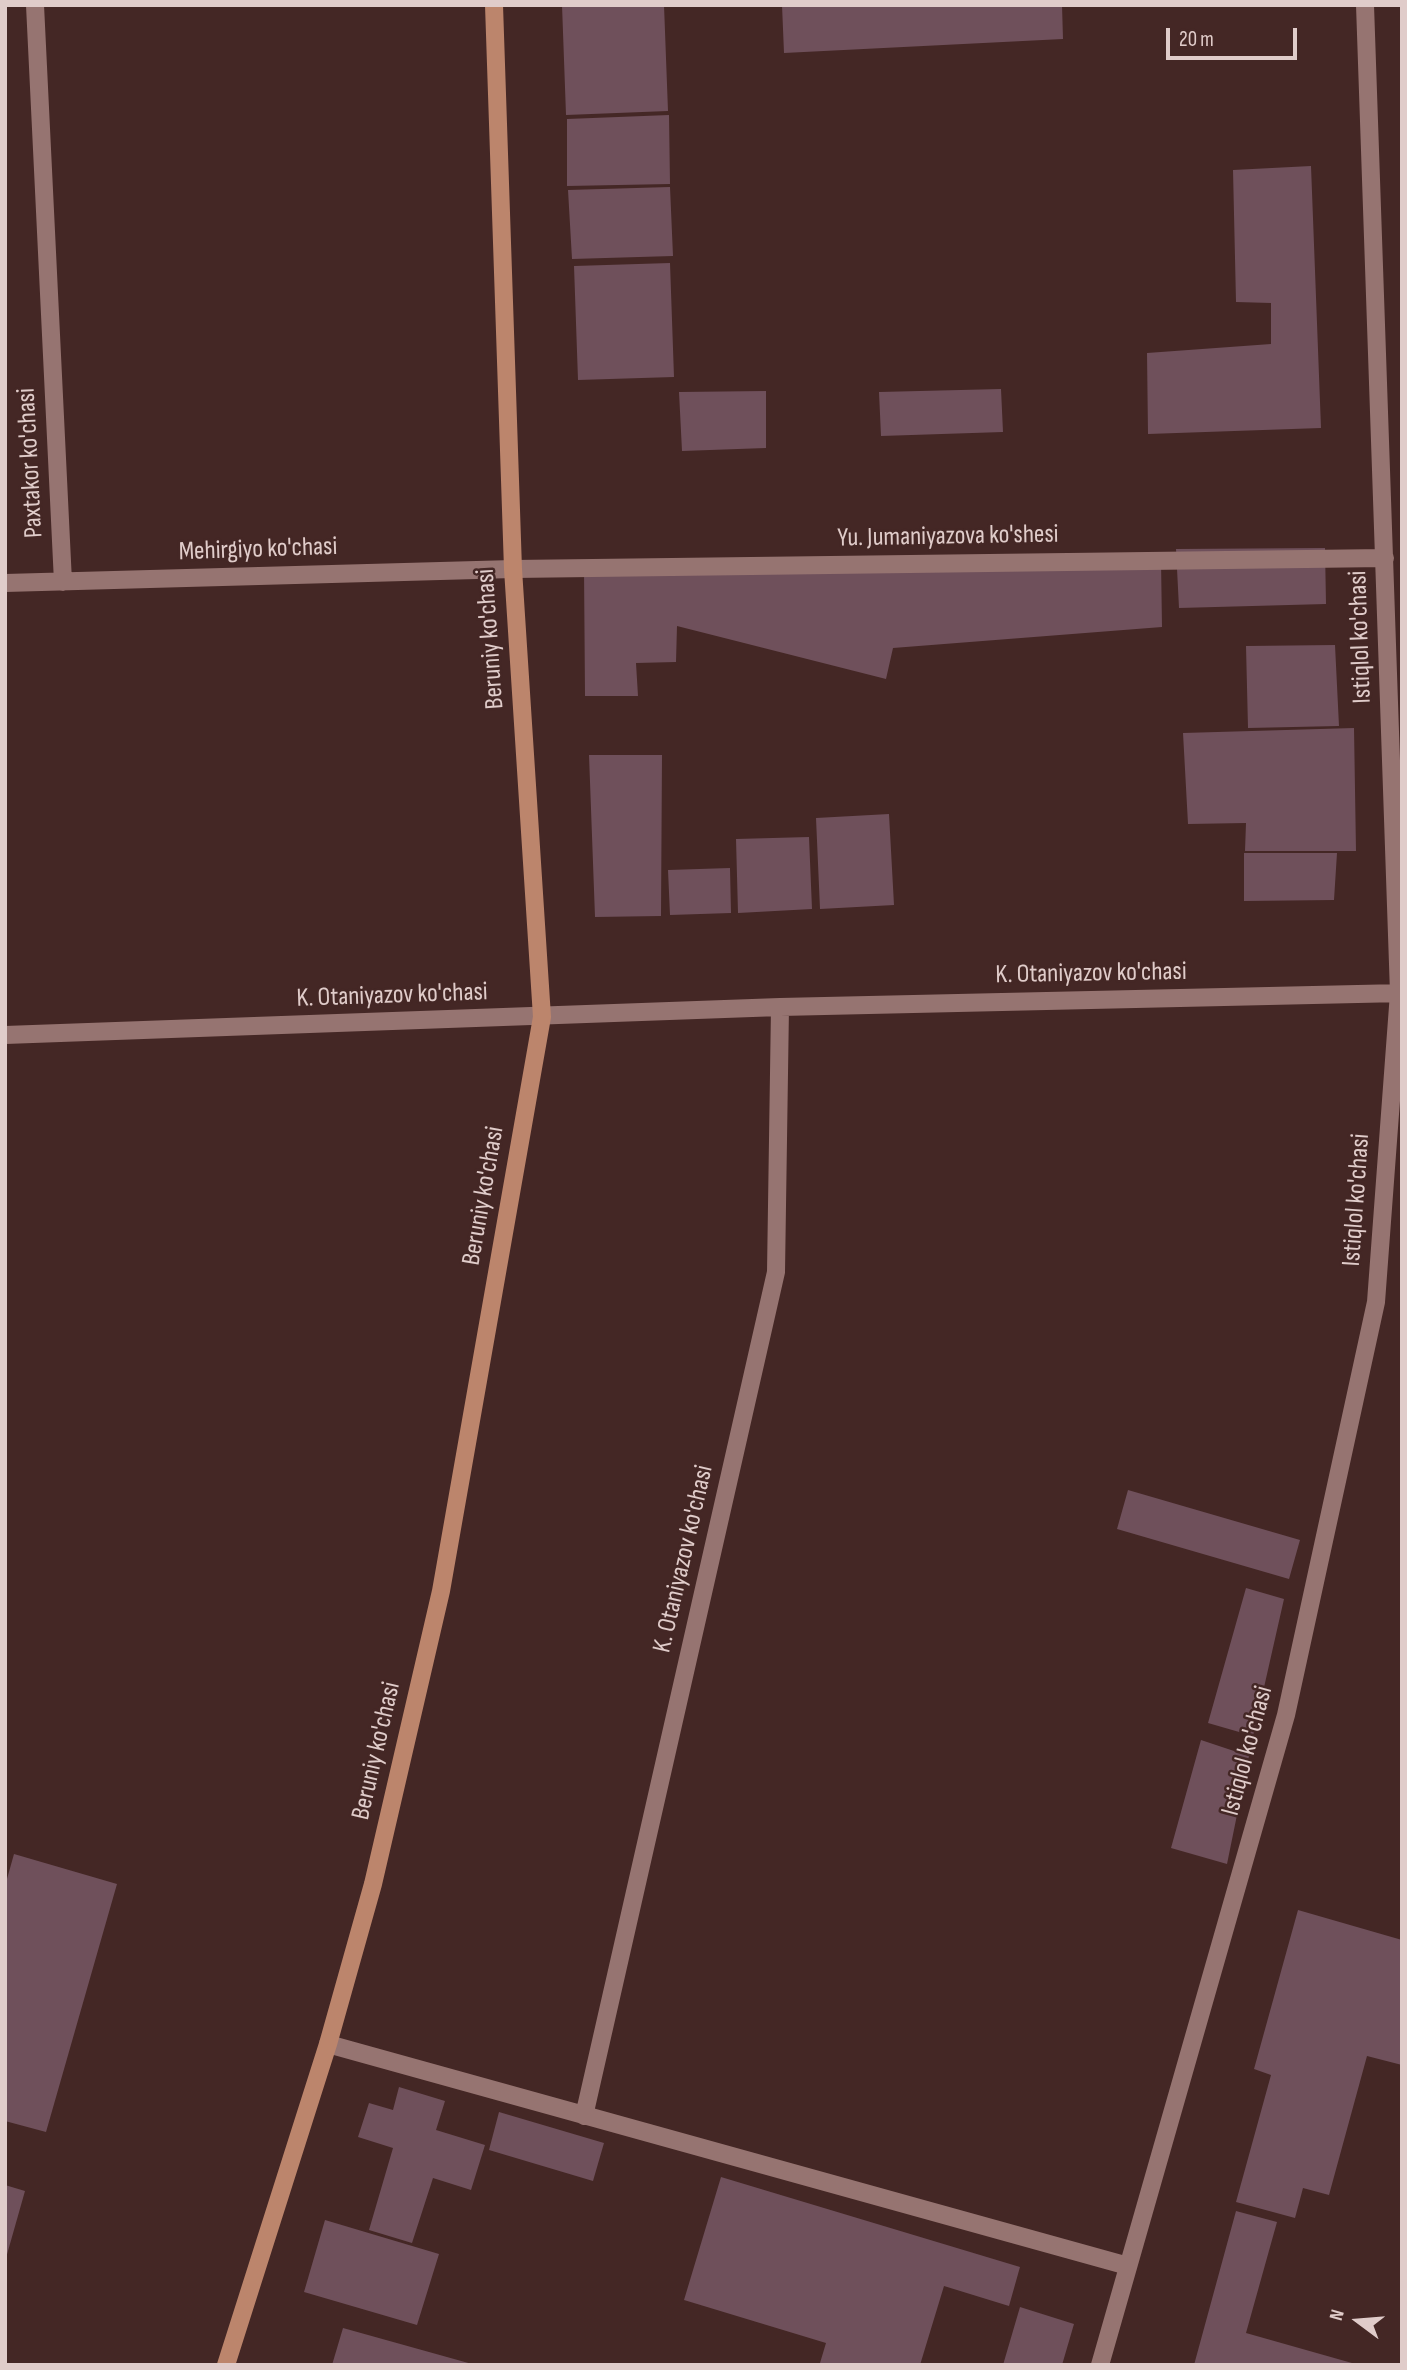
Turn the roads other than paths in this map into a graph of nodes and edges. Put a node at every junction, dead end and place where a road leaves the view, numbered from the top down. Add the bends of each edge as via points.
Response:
1 (35, 5) edge
2 (494, 5) edge
3 (1365, 5) edge
4 (1385, 558) junction
5 (513, 569) junction
6 (63, 582) junction
7 (5, 583) edge
8 (1400, 993) edge
9 (780, 1007) junction
10 (542, 1017) junction
11 (5, 1035) edge
12 (328, 2043) junction
13 (584, 2116) junction
14 (1128, 2266) junction
15 (226, 2365) edge
16 (1100, 2365) edge

1 - 6 street, Paxtakor ko'chasi
2 - 5 main road, Beruniy ko'chasi
3 - 4 street, Istiqlol ko'chasi
4 - 5 street, Yu. Jumaniyazova ko'shesi
4 - 8 street, Istiqlol ko'chasi
5 - 6 street, Mehirgiyo ko'chasi
5 - 10 main road, Beruniy ko'chasi
6 - 7 street, Mehirgiyo ko'chasi
8 - 9 street, K. Otaniyazov ko'chasi
8 - 14 street, Istiqlol ko'chasi via 1376,1302 1286,1715
9 - 10 street, K. Otaniyazov ko'chasi
9 - 13 street, K. Otaniyazov ko'chasi via 776,1272
10 - 11 street, K. Otaniyazov ko'chasi
10 - 12 main road, Beruniy ko'chasi via 442,1591 373,1884
12 - 13 street
12 - 15 main road, Beruniy ko'chasi
13 - 14 street
14 - 16 street, Istiqlol ko'chasi

